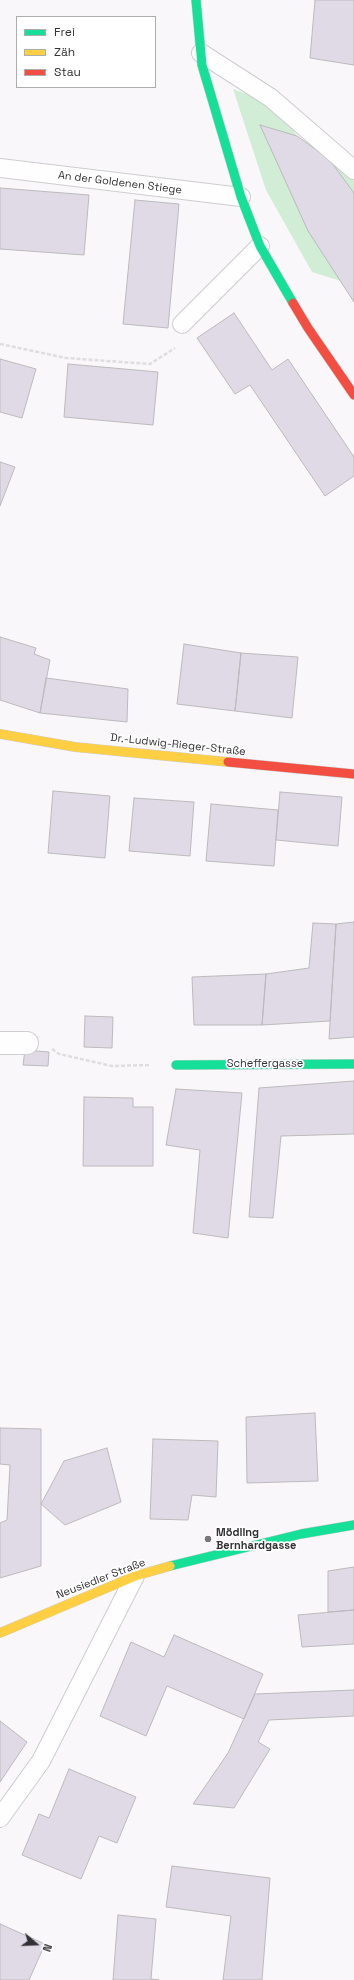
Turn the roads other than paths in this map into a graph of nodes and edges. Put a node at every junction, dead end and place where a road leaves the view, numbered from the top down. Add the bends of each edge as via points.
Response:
1 (196, 0) edge
2 (201, 53) junction
3 (0, 168) edge
4 (354, 170) edge
5 (241, 197) junction
6 (260, 246) junction
7 (182, 324) road end
8 (354, 395) edge
9 (0, 734) edge
10 (354, 774) edge
11 (0, 1043) edge
12 (27, 1043) road end
13 (354, 1064) edge
14 (176, 1065) road end
15 (354, 1525) edge
16 (136, 1576) junction
17 (0, 1633) edge
18 (0, 1818) edge

1 - 2 street
2 - 4 lane via 271,98
2 - 5 street via 202,65
3 - 5 lane, An der Goldenen Stiege
5 - 6 street
6 - 7 lane
6 - 8 street via 308,328
9 - 10 street, Dr.-Ludwig-Rieger-Straße via 75,747
11 - 12 street
13 - 14 street, Scheffergasse
15 - 16 street, Neusiedler Straße via 293,1536
16 - 17 street, Neusiedler Straße
16 - 18 lane via 41,1761

